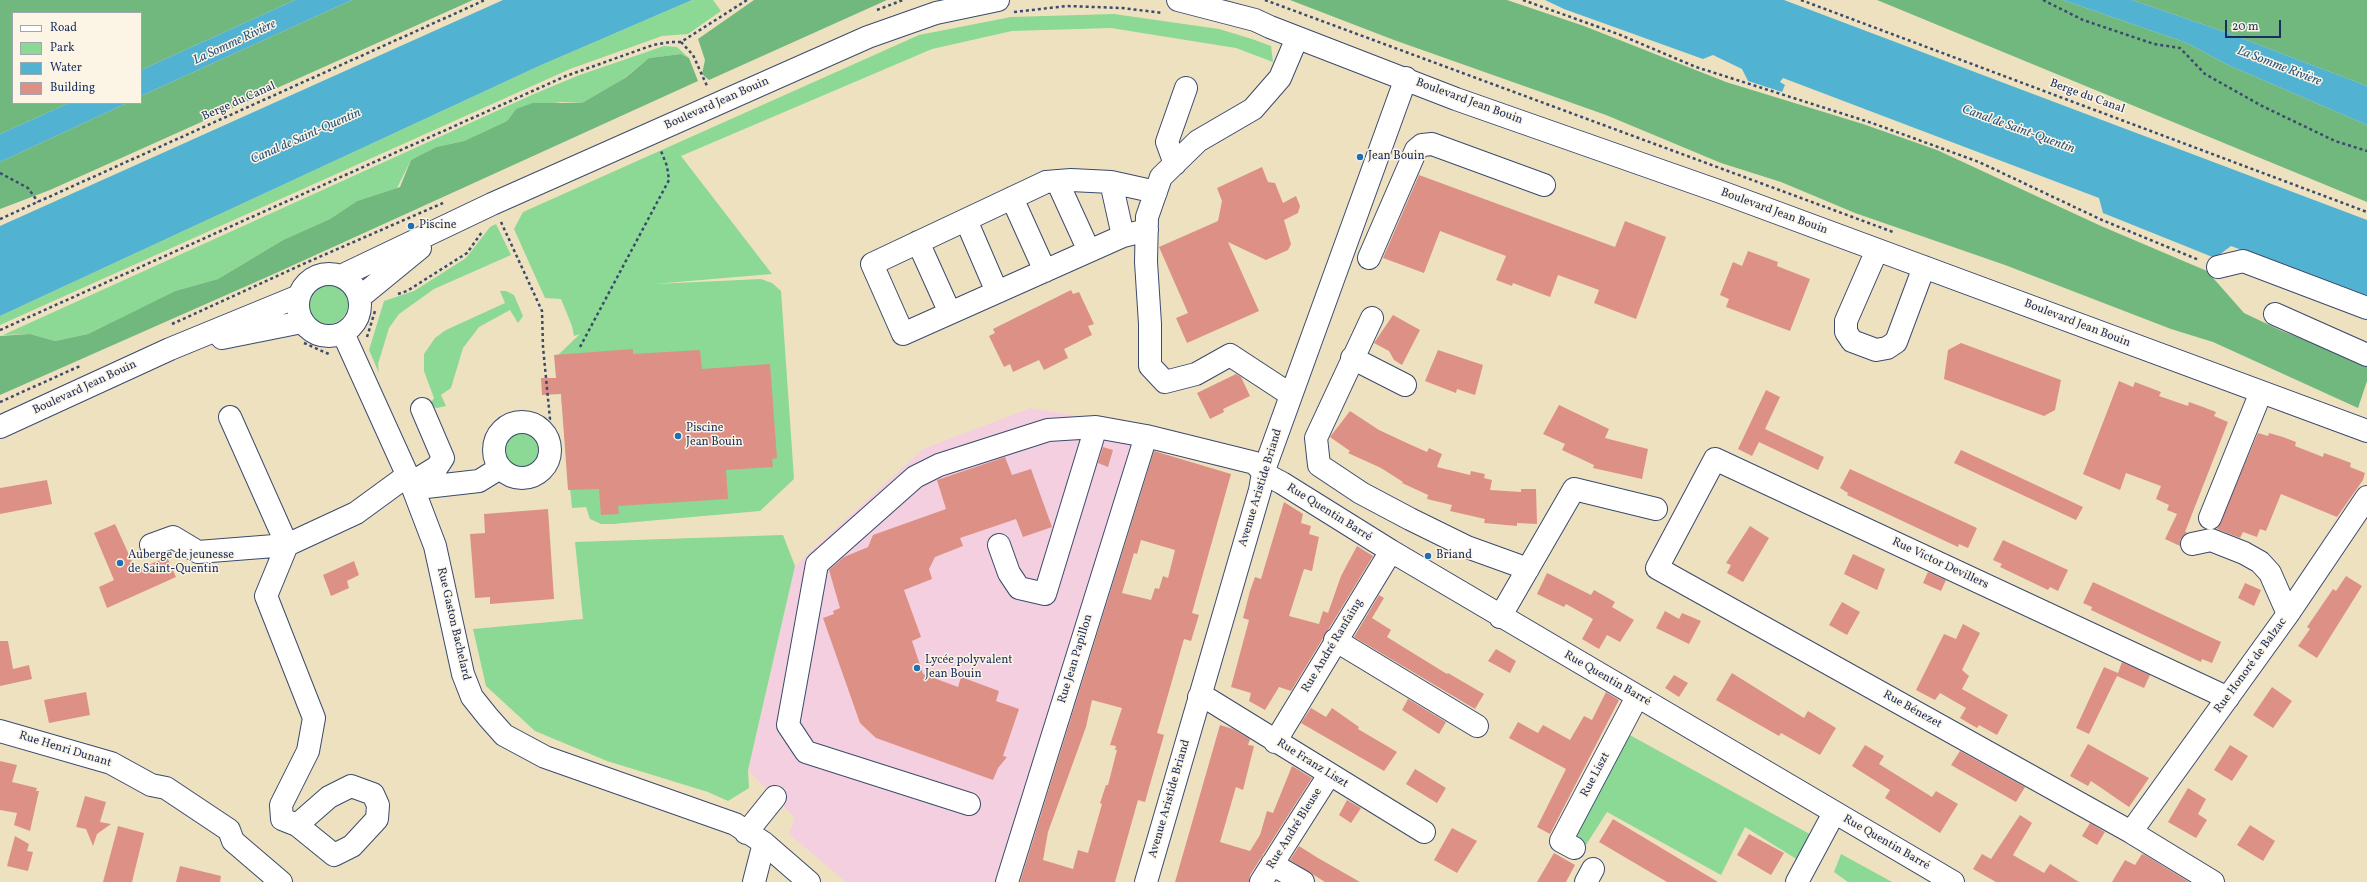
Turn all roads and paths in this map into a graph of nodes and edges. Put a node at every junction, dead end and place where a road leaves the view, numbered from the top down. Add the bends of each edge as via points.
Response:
1 (485, 0) edge
2 (747, 0) edge
3 (1523, 0) edge
4 (1801, 0) edge
5 (2043, 0) edge
6 (1003, 6) edge
7 (1173, 7) edge
8 (1297, 38) junction
9 (681, 42) junction
10 (1406, 78) junction
11 (1186, 88) dead end
12 (714, 106) junction
13 (659, 147) dead end
14 (2367, 151) edge
15 (1175, 164) junction
16 (0, 173) edge
17 (1057, 182) junction
18 (1111, 182) junction
19 (1544, 185) dead end
20 (1156, 192) junction
21 (1012, 198) junction
22 (38, 202) junction
23 (492, 204) junction
24 (2367, 212) edge
25 (0, 219) edge
26 (966, 220) junction
27 (486, 226) dead end
28 (444, 228) junction
29 (1147, 230) junction
30 (1122, 236) junction
31 (918, 242) junction
32 (1877, 250) junction
33 (1089, 251) junction
34 (1369, 258) dead end
35 (1924, 267) junction
36 (2218, 267) joint
37 (1045, 271) junction
38 (341, 276) junction
39 (998, 292) junction
40 (394, 295) dead end
41 (299, 296) junction
42 (367, 304) junction
43 (2367, 308) edge
44 (950, 313) junction
45 (2275, 314) dead end
46 (1372, 318) dead end
47 (0, 330) edge
48 (303, 332) junction
49 (346, 341) junction
50 (580, 347) dead end
51 (170, 349) junction
52 (2367, 355) edge
53 (1352, 358) junction
54 (1405, 385) dead end
55 (2261, 392) junction
56 (1291, 395) junction
57 (422, 409) dead end
58 (230, 417) dead end
59 (0, 427) edge
60 (1096, 427) junction
61 (541, 429) junction
62 (2367, 431) edge
63 (1146, 436) junction
64 (500, 468) junction
65 (1263, 473) junction
66 (411, 484) junction
67 (2367, 497) edge
68 (1656, 509) dead end
69 (2210, 518) dead end
70 (1683, 520) joint
71 (2192, 544) dead end
72 (151, 545) dead end
73 (287, 545) junction
74 (999, 546) dead end
75 (1391, 551) junction
76 (1528, 569) junction
77 (2288, 614) junction
78 (1500, 617) junction
79 (1336, 640) junction
80 (1199, 697) junction
81 (1637, 697) junction
82 (2228, 698) junction
83 (1478, 726) dead end
84 (0, 731) edge
85 (1275, 742) junction
86 (1329, 775) junction
87 (775, 797) dead end
88 (969, 804) dead end
89 (1834, 813) junction
90 (297, 825) dead end
91 (1424, 832) dead end
92 (2130, 832) junction
93 (755, 838) junction
94 (1574, 848) dead end
95 (1272, 864) junction
96 (2210, 881) edge
97 (281, 882) edge
98 (754, 882) edge
99 (809, 882) edge
100 (1007, 882) edge
101 (1146, 882) edge
102 (1261, 882) edge
103 (1303, 882) edge
104 (1796, 882) edge
105 (1953, 882) edge

1 - 22 path, Berge du Canal
2 - 9 path
3 - 36 path via 1618,34 1696,67 1872,123 1979,162 2102,220
4 - 24 path, Berge du Canal
5 - 14 path via 2083,20 2154,44 2180,48 2205,74 2262,106 2335,141
6 - 7 path
6 - 12 street, Boulevard Jean Bouin via 936,13 903,23
7 - 8 street, Boulevard Jean Bouin via 1254,20
8 - 10 street, Boulevard Jean Bouin
8 - 15 street via 1280,78 1253,109 1198,141
9 - 12 path via 693,55
9 - 47 path via 653,45 566,76
10 - 32 street, Boulevard Jean Bouin via 1456,99
10 - 56 street, Avenue Aristide Briand
11 - 15 street via 1166,142
12 - 23 street, Boulevard Jean Bouin
13 - 50 path via 667,166 669,180
15 - 20 street via 1161,177
16 - 22 path via 28,188
17 - 18 street
17 - 21 street via 1046,182
17 - 33 street
18 - 20 street
18 - 30 street
19 - 34 street via 1432,144 1422,145 1416,150
20 - 29 street via 1147,217
21 - 26 street
21 - 37 street
22 - 25 path, Berge du Canal
23 - 28 street, Boulevard Jean Bouin
23 - 61 path via 542,311 542,347 550,420
26 - 31 street
26 - 39 street
27 - 40 path via 467,253 407,291
28 - 38 street, Boulevard Jean Bouin
28 - 42 street, Boulevard Jean Bouin
29 - 30 street
29 - 56 street via 1150,366 1165,382 1196,374 1230,355
30 - 33 street
31 - 44 street
31 - 44 street via 872,264 903,334
32 - 35 street, Boulevard Jean Bouin
32 - 35 street via 1846,321 1846,332 1852,341 1876,350 1887,348 1896,342
33 - 37 street
35 - 55 street, Boulevard Jean Bouin
36 - 43 street via 2243,261
37 - 39 street
38 - 41 street via 331,273 320,274 303,286
38 - 42 street via 353,285
39 - 44 street
41 - 48 street via 298,309
41 - 51 street, Boulevard Jean Bouin
42 - 49 street via 358,315
42 - 49 path via 367,343
45 - 52 street
46 - 53 street
48 - 49 street via 312,330
48 - 49 path via 334,356
48 - 51 street, Boulevard Jean Bouin
49 - 66 street, Rue Gaston Bachelard
51 - 59 street, Boulevard Jean Bouin
53 - 54 street
53 - 76 street via 1316,438 1319,465 1361,493 1410,519 1467,547
55 - 62 street, Boulevard Jean Bouin
55 - 69 street
56 - 65 street, Avenue Aristide Briand
57 - 66 street via 443,458 437,467
58 - 73 street
60 - 63 street, Rue Quentin Barré
60 - 74 street via 1045,594 1019,588 1009,573
60 - 88 street, Rue Quentin Barré via 1048,430 939,465 915,477 817,564 788,725 806,752
61 - 64 street via 524,422 511,425 500,433 494,450
61 - 64 street via 547,436 550,454 542,471 525,478 516,477
63 - 65 street, Rue Quentin Barré via 1255,463
63 - 100 street, Rue Jean Papillon
64 - 66 street via 479,480 426,487
65 - 75 street, Rue Quentin Barré via 1282,482
65 - 80 street, Avenue Aristide Briand
66 - 73 street
66 - 93 street, Rue Gaston Bachelard via 435,546 463,674 472,697 504,735 545,757 735,824
67 - 77 street, Rue Honoré de Balzac
68 - 76 street via 1574,490
70 - 82 street, Rue Victor Devillers via 1715,459
70 - 92 street, Rue Bénezet via 1657,568
71 - 77 street via 2211,540 2260,562 2270,573
72 - 73 street via 174,537 198,552
73 - 90 street via 266,596 314,718 308,751 281,805 282,819
75 - 78 street, Rue Quentin Barré
75 - 79 street, Rue André Ranfaing
76 - 78 street
77 - 82 street, Rue Honoré de Balzac
78 - 81 street, Rue Quentin Barré
79 - 83 street
79 - 85 street, Rue André Ranfaing
80 - 85 street, Rue Franz Liszt via 1208,699
80 - 101 street, Avenue Aristide Briand
81 - 89 street, Rue Quentin Barré
81 - 94 street, Rue Liszt via 1561,841
82 - 92 street, Rue Honoré de Balzac
84 - 97 street, Rue Henri Dunant via 111,763 151,785 166,788 229,830 234,841
85 - 86 street, Rue Franz Liszt
86 - 91 street, Rue Franz Liszt
86 - 95 street, Rue André Bleuse
87 - 93 street
89 - 104 street
89 - 105 street, Rue Quentin Barré
92 - 96 street, Rue Bénezet
93 - 98 street
93 - 99 street, Rue Gaston Bachelard
95 - 102 street, Rue André Bleuse
95 - 103 street

